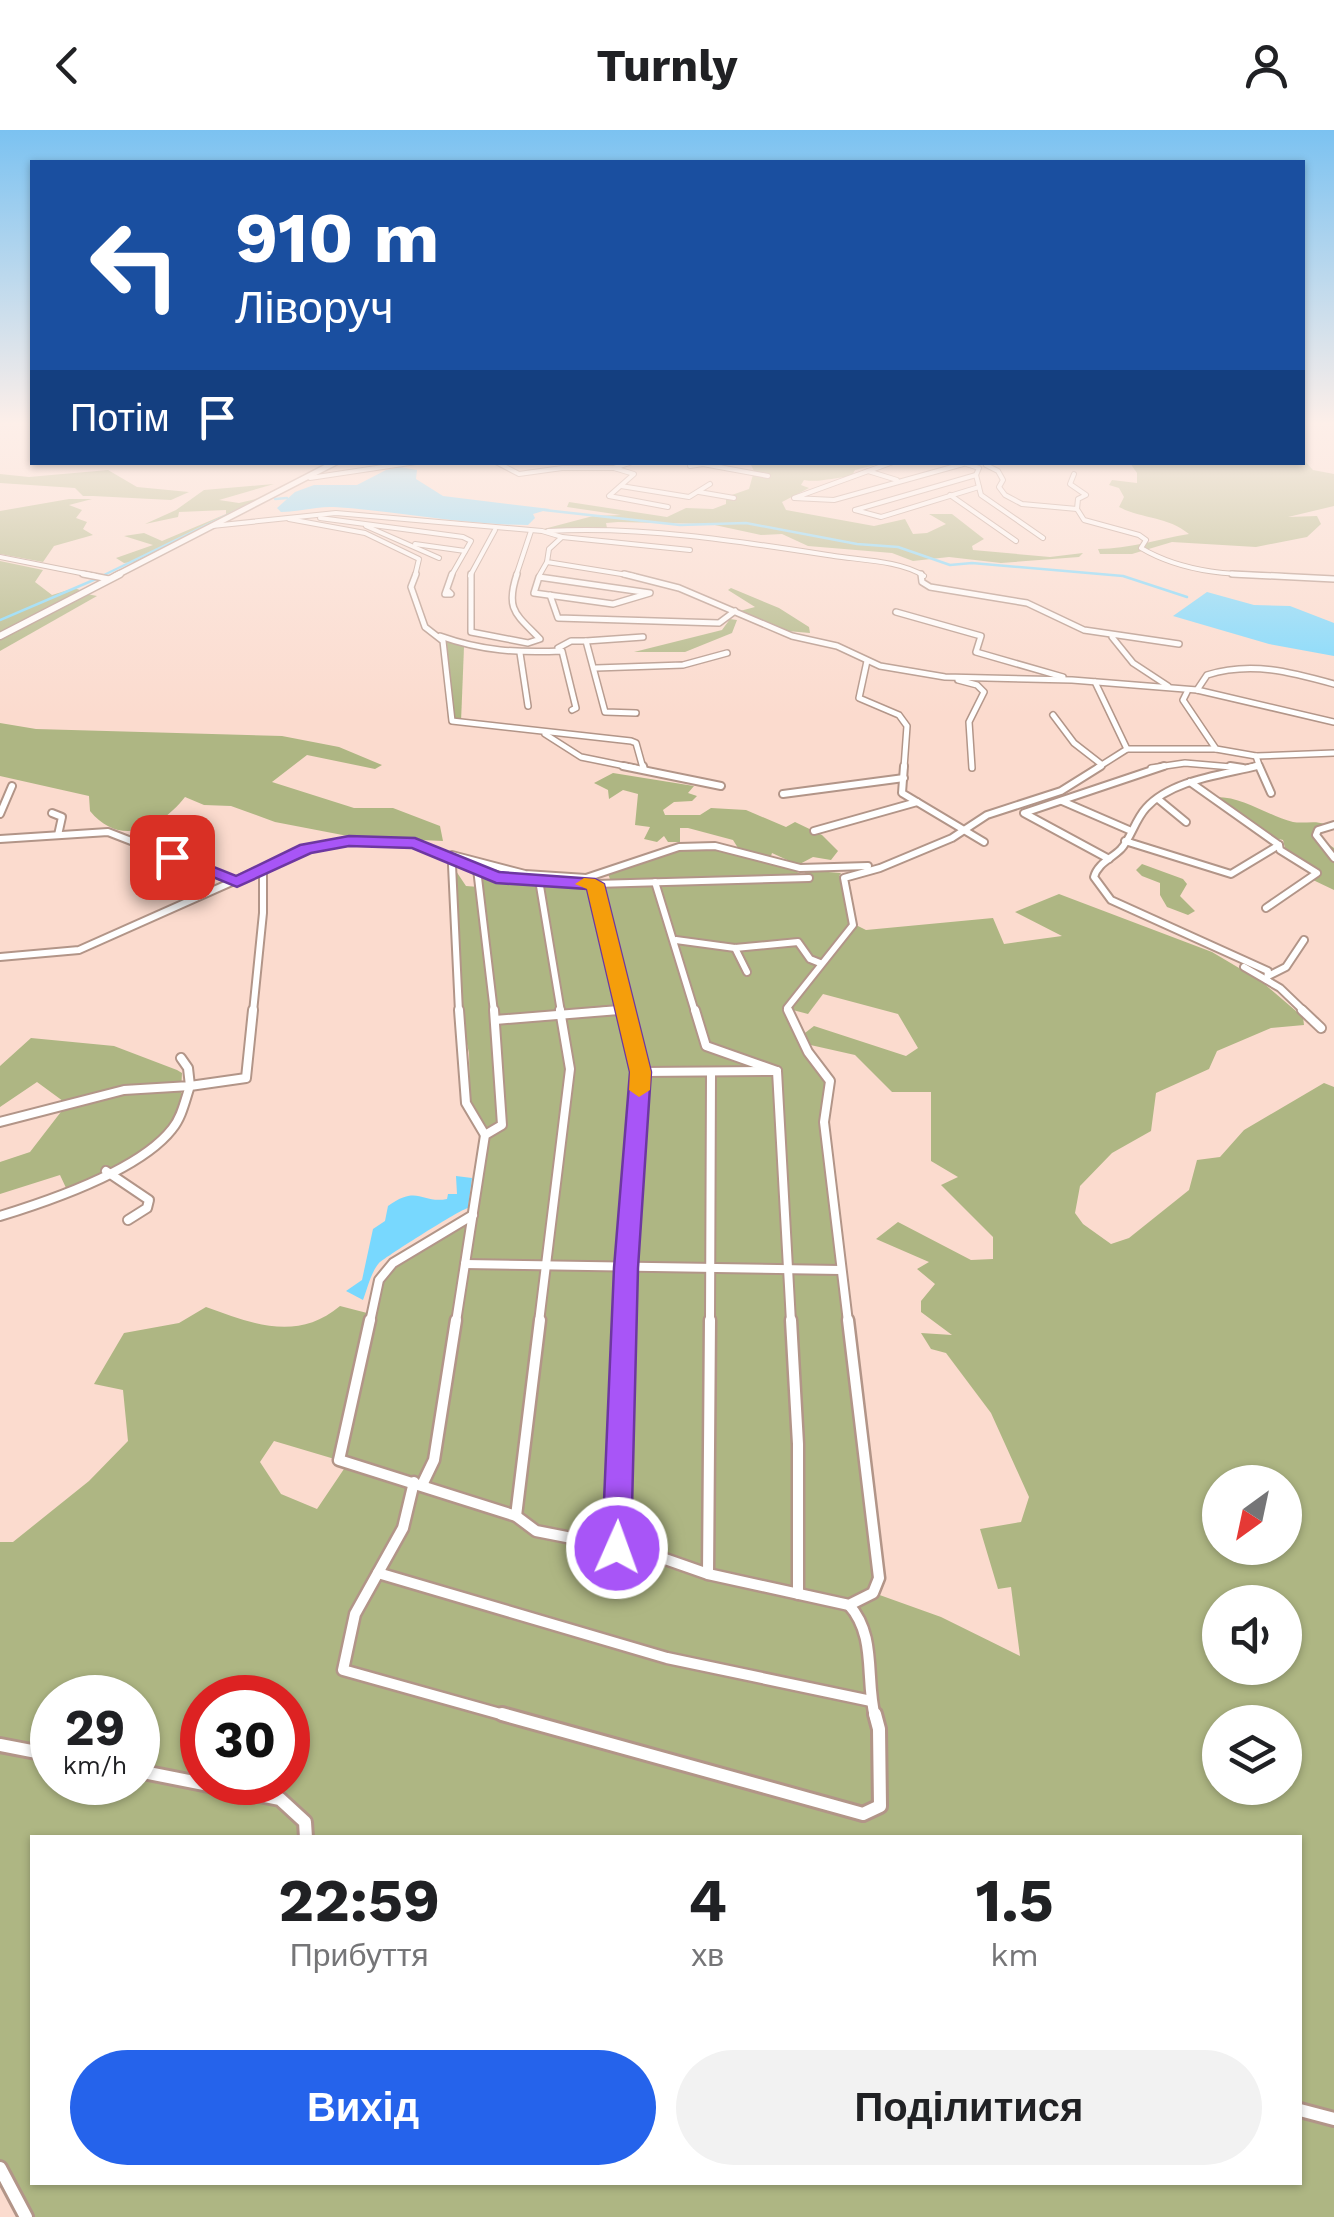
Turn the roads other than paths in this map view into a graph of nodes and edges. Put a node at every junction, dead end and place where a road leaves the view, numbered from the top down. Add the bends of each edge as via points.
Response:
1 (221, 521) edge
2 (247, 521) edge
3 (310, 521) edge
4 (350, 521) edge
5 (418, 521) edge
6 (988, 521) edge
7 (1020, 521) edge
8 (1087, 521) edge
9 (357, 522) junction
10 (211, 526) junction
11 (495, 530) junction
12 (532, 531) junction
13 (542, 531) junction
14 (562, 536) junction
15 (1044, 538) dead end
16 (1016, 541) dead end
17 (406, 543) junction
18 (465, 550) junction
19 (690, 550) dead end
20 (0, 557) edge
21 (439, 558) dead end
22 (547, 562) junction
23 (538, 577) junction
24 (108, 579) junction
25 (1334, 580) edge
26 (448, 591) dead end
27 (550, 595) junction
28 (736, 611) junction
29 (896, 612) dead end
30 (437, 635) junction
31 (1109, 635) junction
32 (0, 636) edge
33 (643, 638) dead end
34 (586, 640) junction
35 (1179, 644) dead end
36 (551, 651) junction
37 (727, 653) dead end
38 (520, 654) junction
39 (868, 661) junction
40 (596, 668) junction
41 (945, 676) junction
42 (1072, 680) junction
43 (1095, 682) junction
44 (1334, 684) edge
45 (1176, 690) junction
46 (1197, 690) junction
47 (1188, 692) junction
48 (528, 706) dead end
49 (572, 710) dead end
50 (636, 713) dead end
51 (1053, 715) dead end
52 (1334, 722) edge
53 (541, 731) junction
54 (1127, 748) junction
55 (1216, 749) junction
56 (1334, 753) edge
57 (1256, 756) junction
58 (1101, 764) junction
59 (1260, 765) junction
60 (972, 768) dead end
61 (1248, 769) junction
62 (644, 770) junction
63 (904, 778) junction
64 (1190, 782) junction
65 (12, 786) dead end
66 (721, 786) dead end
67 (1270, 793) dead end
68 (783, 794) dead end
69 (1158, 799) junction
70 (1062, 801) junction
71 (917, 802) junction
72 (52, 813) dead end
73 (0, 814) edge
74 (1186, 822) dead end
75 (1334, 825) edge
76 (964, 830) junction
77 (1129, 830) junction
78 (814, 831) dead end
79 (58, 835) junction
80 (0, 838) edge
81 (1126, 841) junction
82 (984, 842) dead end
83 (1279, 845) junction
84 (443, 853) junction
85 (900, 858) junction
86 (1110, 858) junction
87 (1334, 858) edge
88 (455, 861) junction
89 (476, 869) junction
90 (263, 871) junction
91 (809, 878) dead end
92 (540, 880) junction
93 (237, 882) junction
94 (655, 882) junction
95 (595, 884) junction
96 (1266, 908) dead end
97 (1173, 931) dead end
98 (676, 940) junction
99 (1304, 940) dead end
100 (735, 948) junction
101 (0, 956) edge
102 (820, 963) junction
103 (746, 972) dead end
104 (1269, 978) junction
105 (625, 1009) junction
106 (561, 1014) junction
107 (495, 1020) junction
108 (1321, 1028) dead end
109 (181, 1058) dead end
110 (777, 1071) junction
111 (640, 1072) junction
112 (711, 1074) junction
113 (190, 1086) junction
114 (0, 1122) edge
115 (485, 1135) junction
116 (106, 1170) junction
117 (473, 1215) junction
118 (0, 1216) edge
119 (128, 1220) dead end
120 (465, 1264) junction
121 (547, 1266) junction
122 (626, 1268) junction
123 (709, 1269) junction
124 (790, 1270) junction
125 (840, 1270) junction
126 (418, 1484) junction
127 (516, 1516) junction
128 (617, 1548) junction
129 (378, 1573) junction
130 (708, 1574) junction
131 (798, 1594) junction
132 (849, 1605) junction
133 (871, 1702) junction
134 (0, 1745) edge
135 (30, 1751) edge
136 (160, 1775) edge
137 (306, 1835) edge
138 (1302, 2111) edge
139 (1334, 2119) edge
140 (0, 2168) edge
141 (26, 2217) edge

1 - 10 main road
2 - 10 street
3 - 30 street via 364,533 419,559 411,586 425,627
4 - 9 street
5 - 11 street
6 - 16 street
7 - 15 street
8 - 25 street via 1144,538 1141,548 1172,564
9 - 17 street
9 - 18 street via 464,537 470,541
10 - 24 main road
11 - 12 street
11 - 12 street via 470,575 471,632 528,643 540,639 512,610 510,594
12 - 13 street
13 - 14 street
13 - 31 street via 701,534 870,562 918,572 930,588 1026,603
14 - 19 street
14 - 22 street
17 - 18 street
17 - 21 street
18 - 26 street
20 - 24 street
22 - 23 street
22 - 28 street via 647,578
23 - 27 street via 534,592
23 - 27 street via 650,593 613,604
24 - 32 main road
27 - 28 street via 558,618 720,623
28 - 39 street
29 - 42 street via 981,636 976,652
30 - 38 street
30 - 53 street via 443,640 452,722
31 - 35 street
31 - 45 street via 1147,675
33 - 34 street
34 - 36 street
34 - 40 street
36 - 38 street
36 - 49 street via 566,653
37 - 40 street via 683,665
38 - 48 street
39 - 41 street
39 - 63 street via 859,698 899,715 907,726
40 - 50 street via 605,712
41 - 42 street
41 - 60 street via 984,692 969,722
42 - 43 street
43 - 45 street
43 - 54 street
44 - 46 street via 1239,666 1207,675
45 - 47 street
46 - 47 street
46 - 52 street
47 - 55 street via 1183,700
51 - 58 street
53 - 62 street via 581,757
53 - 62 street via 636,742
54 - 55 street
54 - 58 street
55 - 57 street
56 - 57 street
57 - 59 street
58 - 76 street via 1061,791 986,815
59 - 61 street
59 - 67 street
61 - 64 street
61 - 70 street via 1226,763 1149,766
62 - 66 street
63 - 68 street
63 - 71 street via 902,794
64 - 69 street
64 - 83 street
65 - 73 street
69 - 74 street
69 - 77 street
70 - 77 street
70 - 86 street via 1024,814
71 - 76 street
71 - 78 street
72 - 79 street via 62,817
75 - 87 street via 1316,834
76 - 82 street
76 - 85 street
77 - 81 street
79 - 80 street
79 - 93 street via 108,832
81 - 83 street via 1230,874
81 - 86 street
83 - 96 street via 1317,873
84 - 85 street via 525,874 586,878 680,847 715,846 800,868
84 - 88 street
84 - 90 street via 415,844 349,841 306,849
85 - 102 street via 844,878 854,925
86 - 104 street via 1094,877 1112,900
88 - 89 street
88 - 115 street via 466,1102
89 - 92 street
89 - 107 street
90 - 93 street
90 - 113 street via 246,1078
91 - 94 street
92 - 95 street
92 - 106 street
93 - 101 street via 79,950
94 - 95 street
94 - 98 street
95 - 105 street
97 - 104 street
98 - 100 street
98 - 110 street via 706,1046
99 - 104 street via 1286,967
100 - 102 street via 788,940
100 - 103 street
102 - 125 street via 787,1008 830,1081 824,1122
104 - 108 street
105 - 106 street
105 - 111 street
106 - 107 street
106 - 121 street via 570,1069
107 - 115 street via 502,1125
109 - 113 street
110 - 112 street
110 - 124 street
111 - 112 street
111 - 122 street
112 - 123 street
113 - 114 street via 124,1090
113 - 116 street via 165,1138
115 - 117 street
116 - 118 street via 34,1207
116 - 119 street via 149,1200
117 - 120 street
117 - 126 street via 393,1263 379,1280 339,1460
120 - 121 street
120 - 126 street via 434,1460
121 - 122 street
121 - 127 street
122 - 123 street
122 - 128 street
123 - 124 street
123 - 130 street
124 - 125 street
124 - 131 street
125 - 132 street via 880,1578 873,1593
126 - 127 street
126 - 129 street via 404,1528
127 - 128 street via 536,1531
128 - 130 street
129 - 133 street via 667,1658
129 - 133 street via 356,1614 343,1670 862,1814 880,1806 880,1729
130 - 131 street
131 - 132 street
132 - 133 street via 860,1617 868,1652
134 - 135 street
136 - 137 street via 280,1799 305,1822
138 - 139 street
140 - 141 street

